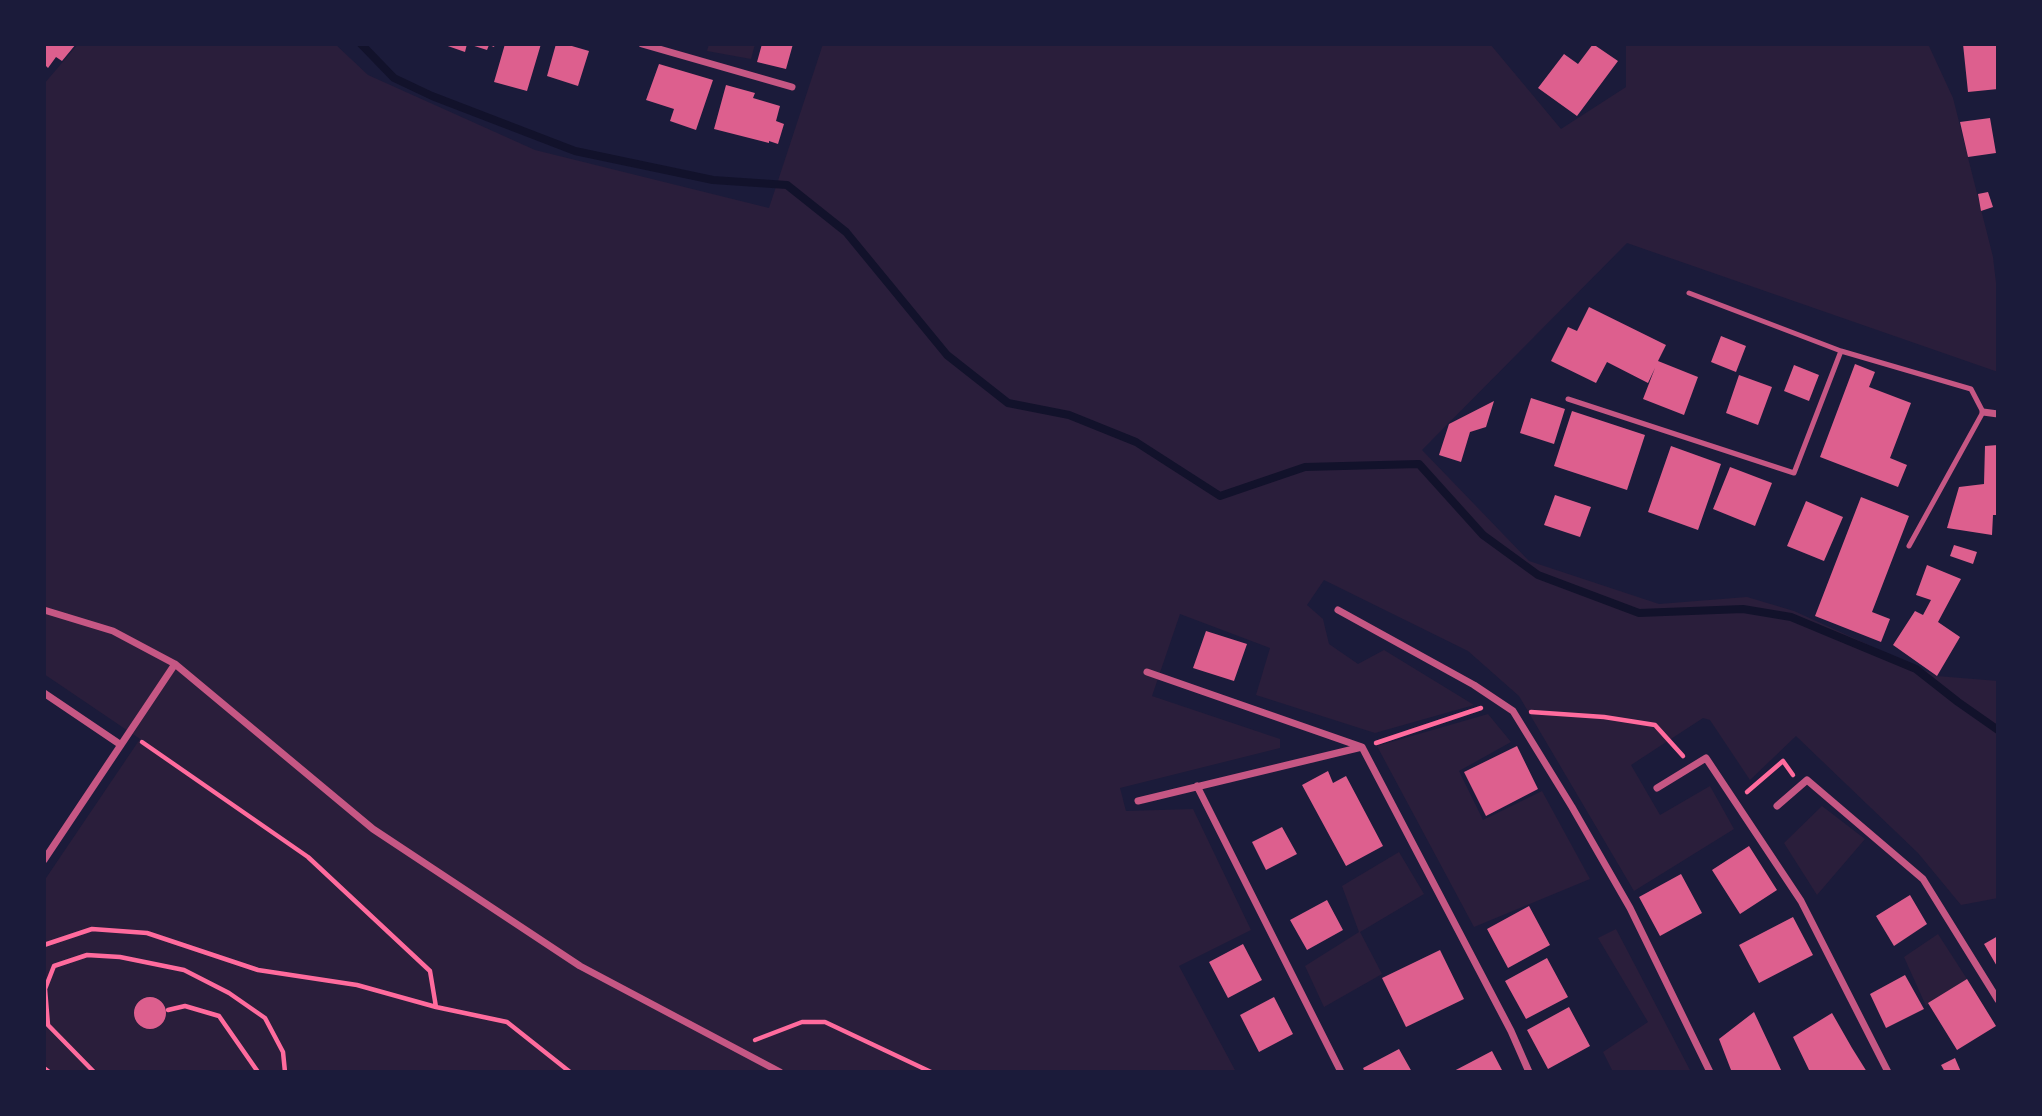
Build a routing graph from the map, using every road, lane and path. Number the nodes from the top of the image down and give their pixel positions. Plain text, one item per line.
1 (642, 44) edge
2 (792, 87) dead end
3 (1689, 293) dead end
4 (1841, 351) junction
5 (1568, 399) dead end
6 (1983, 412) junction
7 (1998, 414) edge
8 (1909, 546) dead end
9 (44, 610) edge
10 (1338, 610) dead end
11 (175, 664) junction
12 (1147, 672) dead end
13 (44, 694) edge
14 (129, 733) junction
15 (121, 745) junction
16 (1362, 747) junction
17 (1197, 786) junction
18 (1801, 786) junction
19 (1657, 788) dead end
20 (1138, 801) dead end
21 (1735, 802) junction
22 (1777, 806) dead end
23 (44, 860) edge
24 (44, 946) edge
25 (1998, 1000) edge
26 (436, 1007) junction
27 (168, 1010) dead end
28 (735, 1048) junction
29 (44, 1068) edge
30 (49, 1072) edge
31 (94, 1072) edge
32 (258, 1072) edge
33 (285, 1072) edge
34 (570, 1072) edge
35 (780, 1072) edge
36 (931, 1072) edge
37 (1341, 1072) edge
38 (1529, 1072) edge
39 (1710, 1072) edge
40 (1888, 1072) edge

1 - 2 street
3 - 4 lane
4 - 5 lane
4 - 6 lane
6 - 7 street
6 - 8 lane
9 - 11 street
10 - 39 street
11 - 14 street
11 - 28 street
12 - 16 street
13 - 15 street
14 - 15 street
14 - 26 path
15 - 23 street
16 - 17 street
16 - 38 street
17 - 20 street
17 - 37 street
18 - 21 path
18 - 22 street
18 - 25 street
19 - 21 street
21 - 40 street
24 - 26 path
26 - 34 path
27 - 32 path
28 - 35 street
28 - 36 path
29 - 30 path
31 - 33 path

